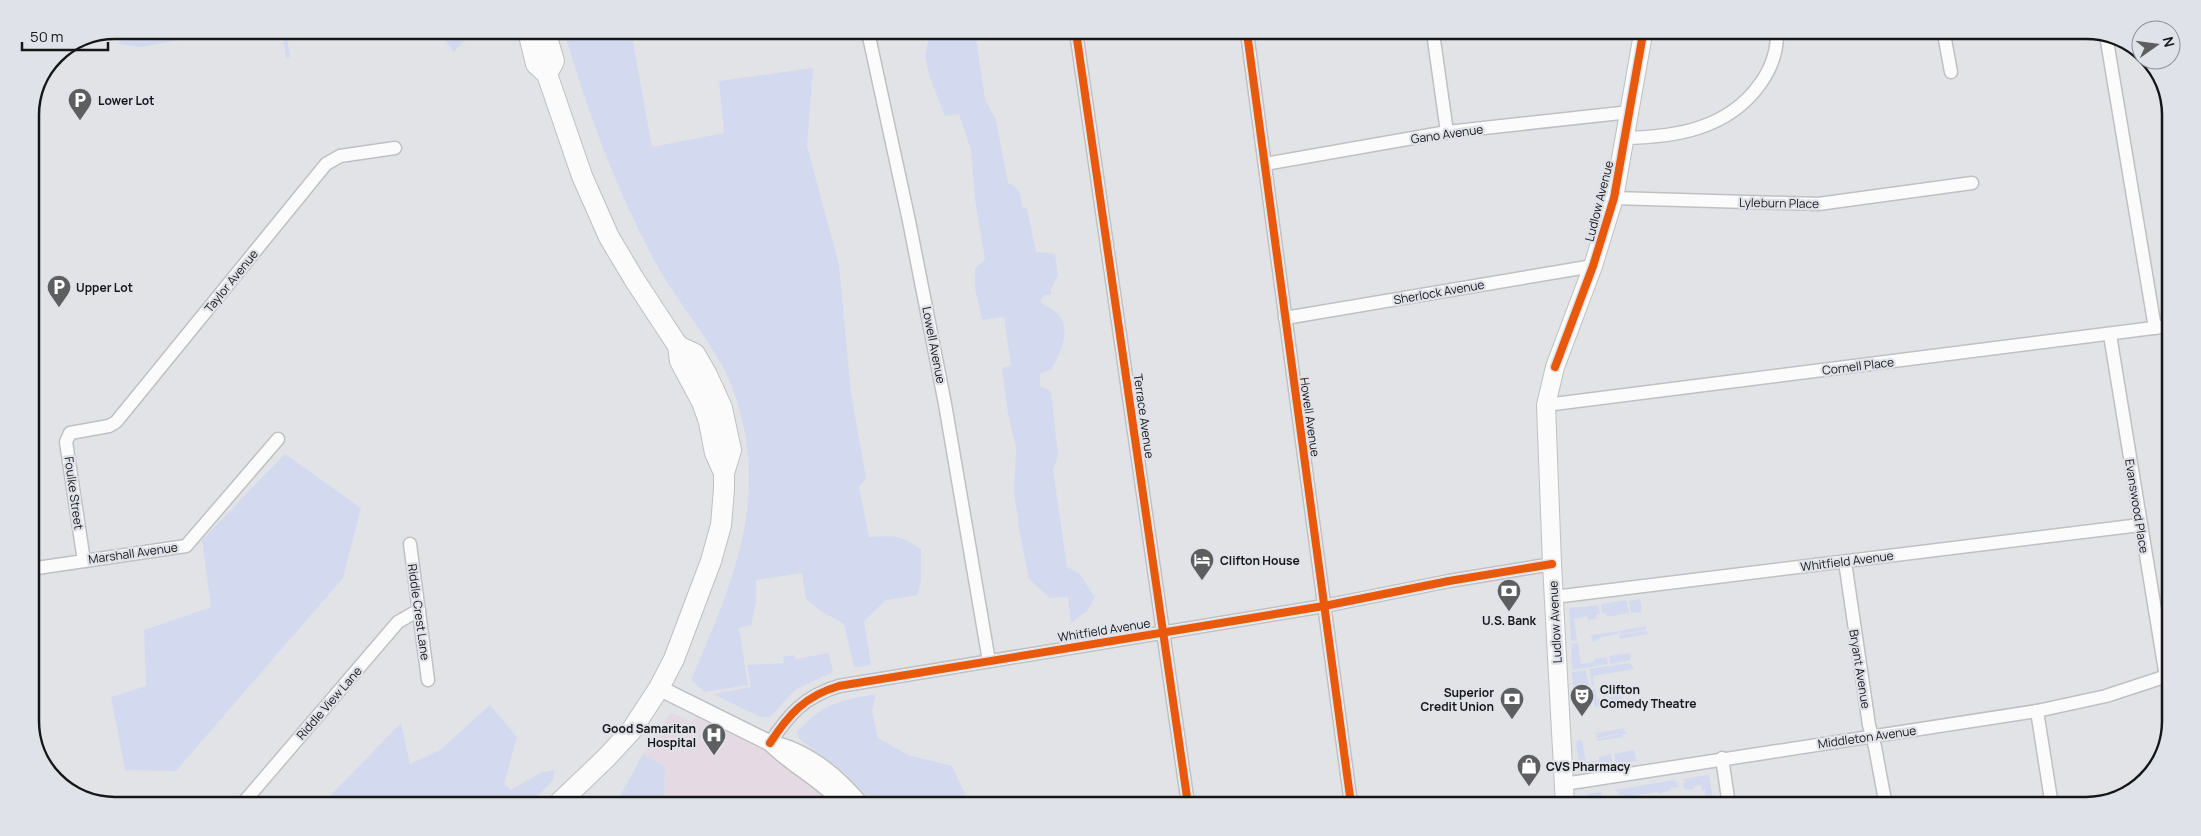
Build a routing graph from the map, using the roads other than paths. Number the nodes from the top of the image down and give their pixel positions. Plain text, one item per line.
1 (530, 39) edge
2 (547, 39) edge
3 (870, 39) edge
4 (1077, 39) edge
5 (1248, 39) edge
6 (1434, 39) edge
7 (1642, 39) edge
8 (1776, 39) edge
9 (1945, 39) edge
10 (2107, 42) edge
11 (1951, 72) dead end
12 (547, 74) junction
13 (1630, 112) junction
14 (1447, 132) junction
15 (1625, 138) junction
16 (395, 148) dead end
17 (1265, 164) junction
18 (1972, 183) dead end
19 (1614, 198) junction
20 (1593, 266) junction
21 (1285, 318) junction
22 (2162, 327) edge
23 (2155, 328) junction
24 (2110, 335) junction
25 (1546, 405) junction
26 (77, 431) joint
27 (278, 439) dead end
28 (2140, 525) junction
29 (410, 544) dead end
30 (84, 561) junction
31 (1844, 562) junction
32 (1552, 564) junction
33 (39, 568) edge
34 (1554, 597) junction
35 (1324, 606) junction
36 (419, 610) junction
37 (1164, 632) junction
38 (2162, 654) edge
39 (989, 661) junction
40 (2162, 678) edge
41 (428, 680) dead end
42 (659, 688) junction
43 (2037, 711) junction
44 (1871, 736) junction
45 (770, 744) junction
46 (1722, 758) junction
47 (1564, 784) junction
48 (248, 797) edge
49 (565, 797) edge
50 (836, 797) edge
51 (854, 797) edge
52 (1187, 797) edge
53 (1350, 797) edge
54 (1565, 797) edge
55 (1729, 797) edge
56 (1884, 797) edge
57 (2051, 797) edge

1 - 12 main road
2 - 12 main road
3 - 39 street, Lowell Avenue
4 - 37 street, Terrace Avenue
5 - 17 street, Howell Avenue
6 - 14 street
7 - 13 main road, Ludlow Avenue
8 - 15 street
9 - 11 street
10 - 23 street
12 - 42 main road
13 - 14 street, Gano Avenue
13 - 15 main road, Ludlow Avenue
14 - 17 street, Gano Avenue
15 - 19 main road, Ludlow Avenue
16 - 26 street, Taylor Avenue
17 - 21 street, Howell Avenue
18 - 19 street, Lyleburn Place
19 - 20 main road, Ludlow Avenue
20 - 21 street, Sherlock Avenue
20 - 25 main road, Ludlow Avenue
21 - 35 street, Howell Avenue
22 - 23 street, Cornell Place
23 - 24 street, Cornell Place
24 - 25 street, Cornell Place
24 - 28 street, Evanswood Place
25 - 32 main road, Ludlow Avenue
26 - 30 street, Foulke Street
27 - 30 street, Marshall Avenue
28 - 31 street, Whitfield Avenue
28 - 38 street, Evanswood Place
29 - 36 street, Riddle Crest Lane
30 - 33 street, Marshall Avenue
31 - 34 street, Whitfield Avenue
31 - 44 street, Bryant Avenue
32 - 34 main road, Ludlow Avenue
32 - 35 street, Whitfield Avenue
34 - 47 main road, Ludlow Avenue
35 - 37 street, Whitfield Avenue
35 - 53 street, Howell Avenue
36 - 41 street, Riddle Crest Lane
36 - 48 street, Riddle View Lane
37 - 39 street, Whitfield Avenue
37 - 52 street, Terrace Avenue
39 - 45 street, Whitfield Avenue
40 - 43 street, Middleton Avenue
42 - 45 street
42 - 49 main road
43 - 44 street, Middleton Avenue
43 - 57 street
44 - 46 street, Middleton Avenue
44 - 56 street, Bryant Avenue
45 - 50 street
45 - 51 street
46 - 47 street, Middleton Avenue
46 - 55 street
47 - 54 main road, Ludlow Avenue

